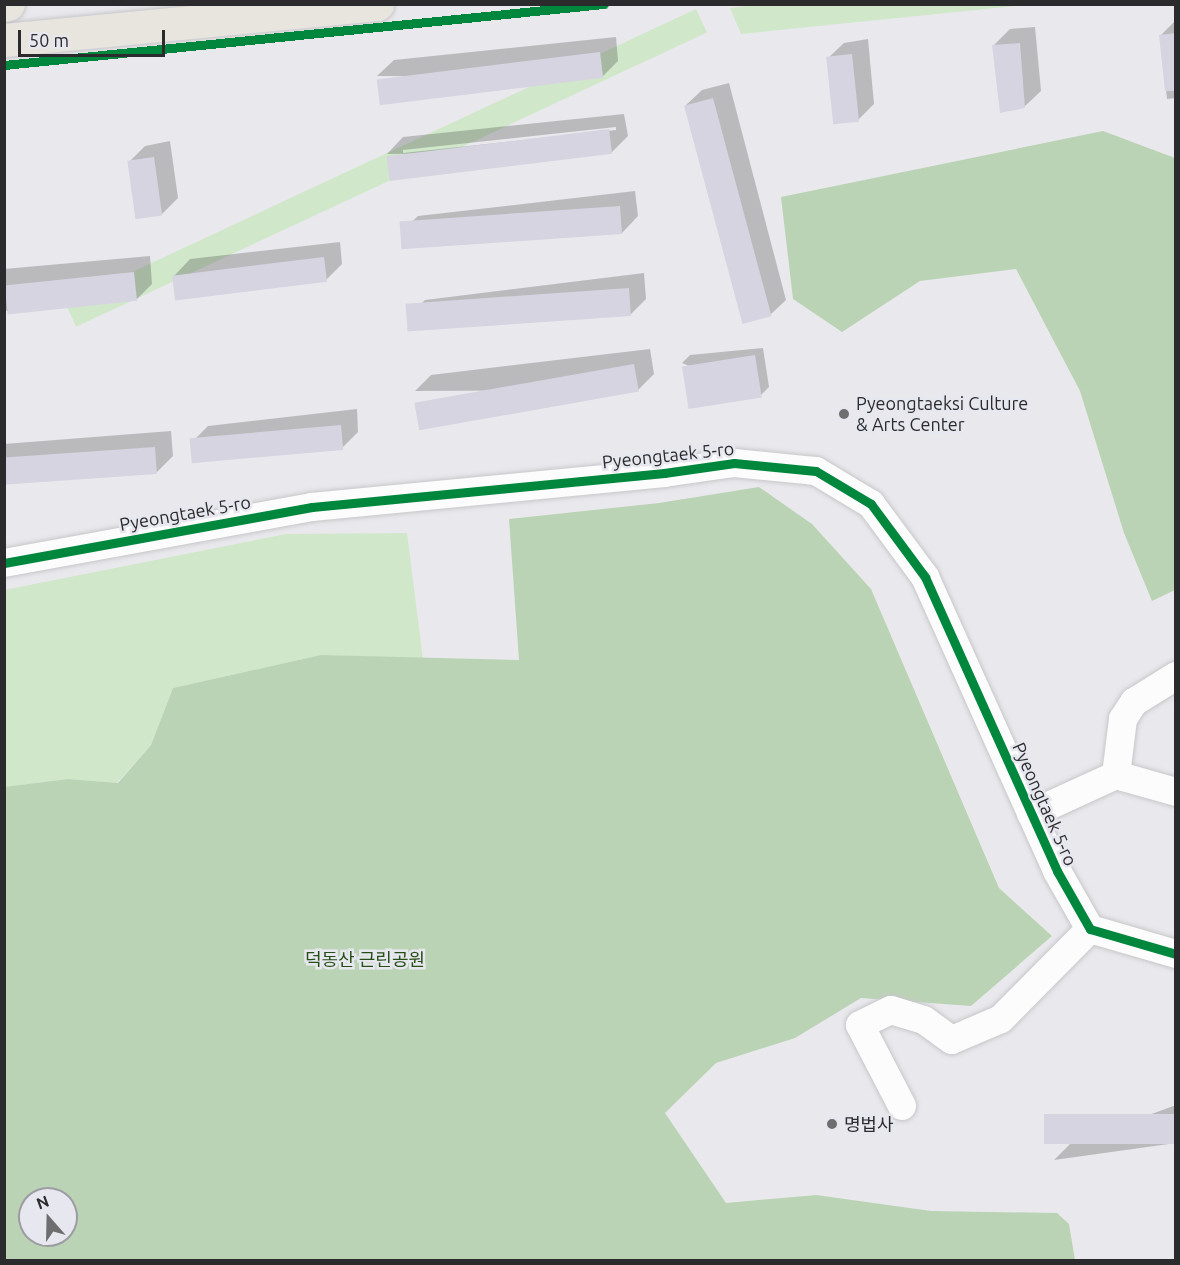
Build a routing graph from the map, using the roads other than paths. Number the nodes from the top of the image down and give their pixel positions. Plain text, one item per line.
1 (377, 4) edge
2 (4, 40) edge
3 (4, 563) edge
4 (1176, 676) edge
5 (1116, 776) junction
6 (1176, 792) edge
7 (1031, 814) junction
8 (1090, 929) junction
9 (1176, 954) edge
10 (902, 1106) dead end

1 - 2 main road
3 - 7 street, Pyeongtaek 5-ro
4 - 5 street
5 - 6 street
5 - 7 street
7 - 8 street, Pyeongtaek 5-ro
8 - 9 street
8 - 10 street

